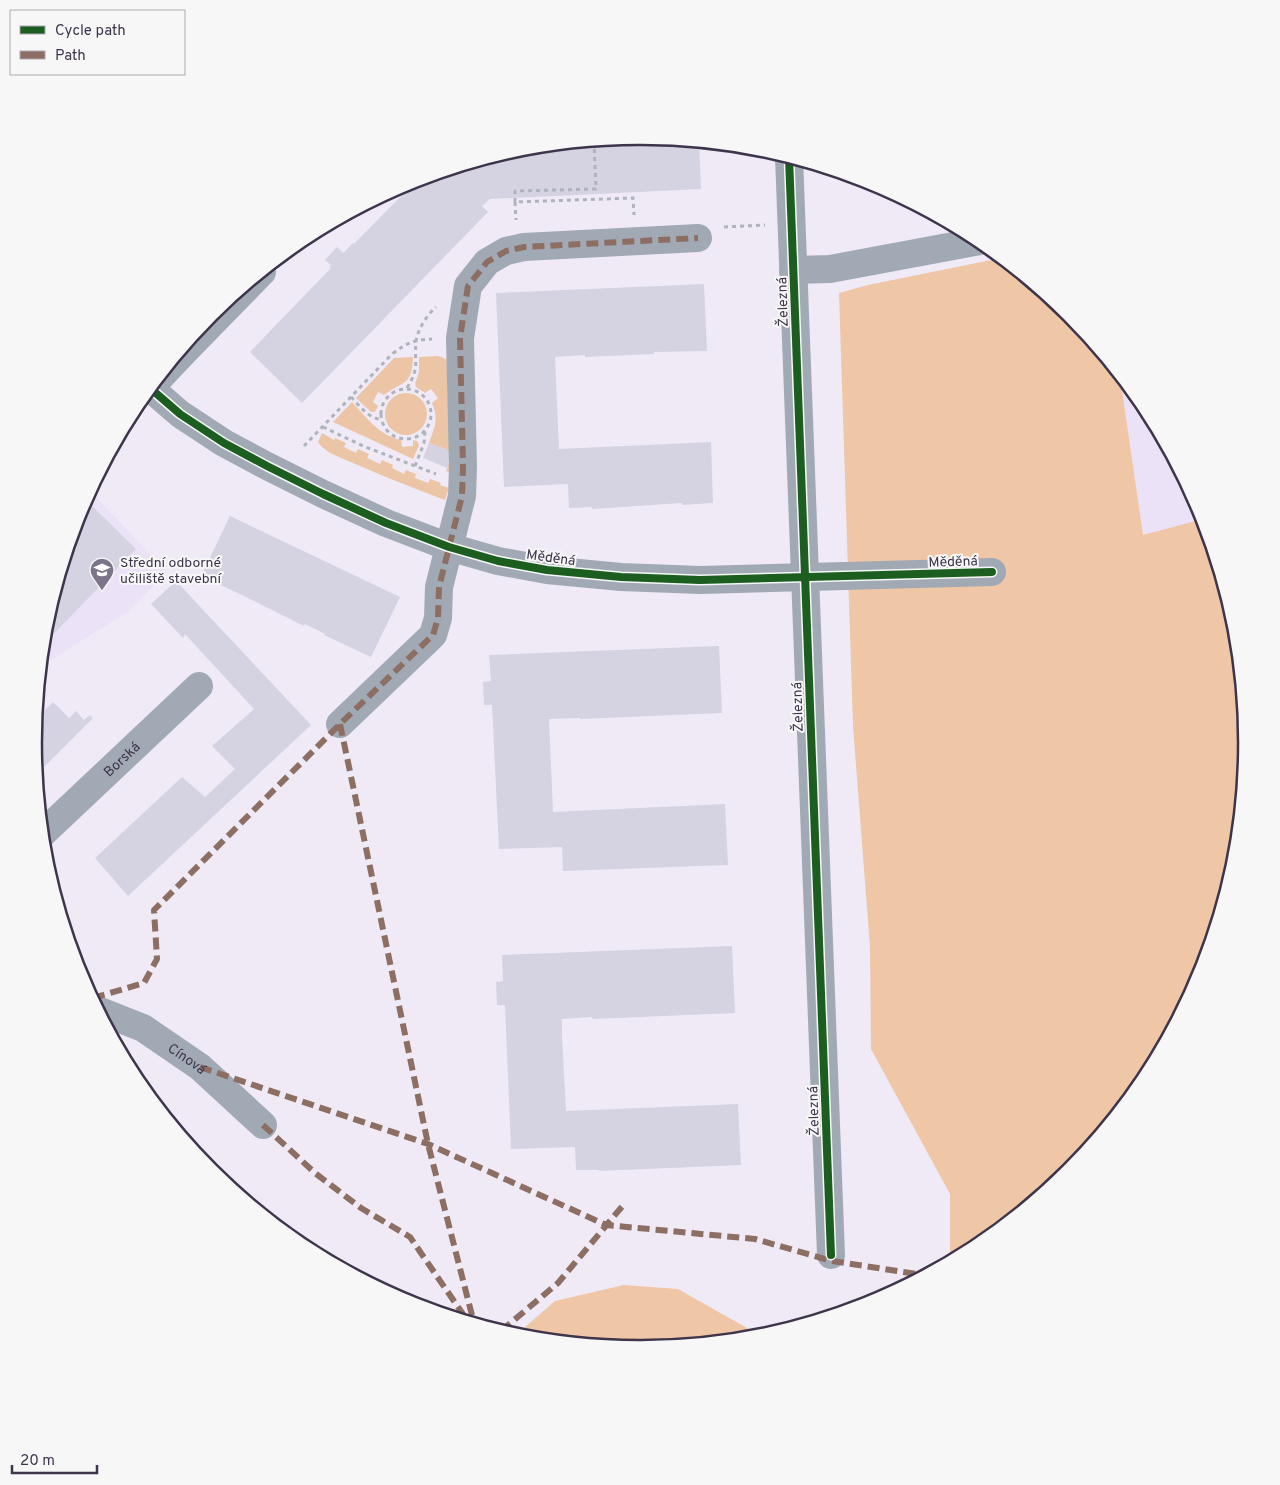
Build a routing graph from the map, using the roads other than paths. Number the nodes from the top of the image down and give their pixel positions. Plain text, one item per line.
1 (789, 164) edge
2 (698, 238) road end
3 (968, 243) edge
4 (793, 270) junction
5 (156, 393) edge
6 (449, 547) junction
7 (992, 572) dead end
8 (804, 578) junction
9 (199, 686) dead end
10 (340, 724) dead end
11 (49, 827) edge
12 (108, 1014) edge
13 (263, 1125) dead end
14 (831, 1255) dead end

1 - 4 street, Železná
2 - 6 street
3 - 4 street
4 - 8 street, Železná
5 - 6 street, Měděná
6 - 8 street, Měděná
6 - 10 street
7 - 8 street, Měděná
8 - 14 street, Železná
9 - 11 street, Borská
12 - 13 street, Cínová

